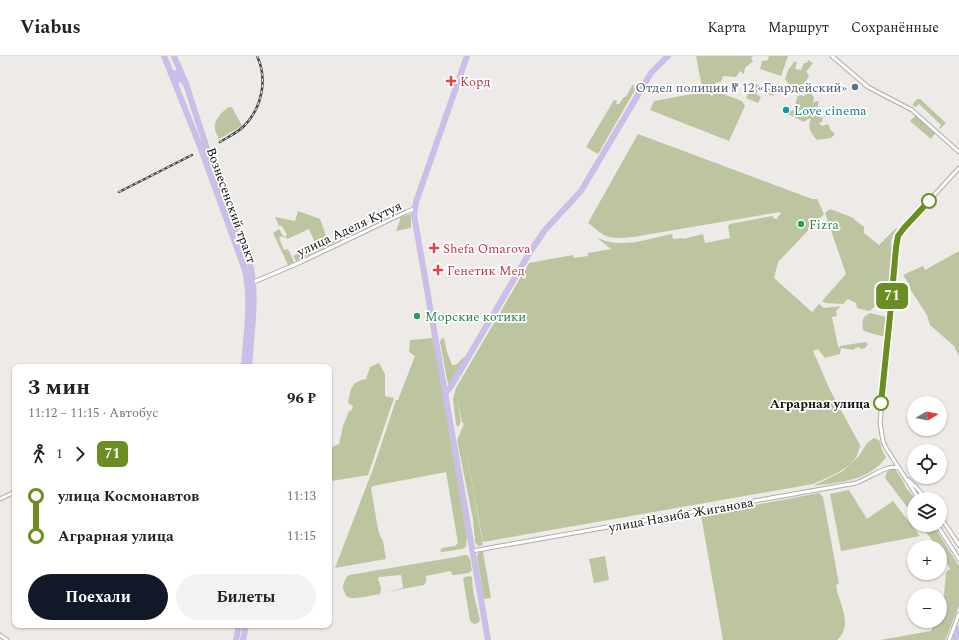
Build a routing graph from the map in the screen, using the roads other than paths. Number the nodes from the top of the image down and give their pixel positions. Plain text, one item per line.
1 (164, 56) edge
2 (174, 56) edge
3 (467, 56) edge
4 (668, 56) edge
5 (832, 56) edge
6 (179, 65) junction
7 (168, 69) junction
8 (186, 84) junction
9 (178, 92) junction
10 (959, 152) edge
11 (959, 168) edge
12 (414, 209) junction
13 (254, 282) junction
14 (244, 364) edge
15 (249, 364) edge
16 (445, 393) junction
17 (891, 458) junction
18 (887, 467) junction
19 (898, 468) junction
20 (906, 479) junction
21 (916, 487) junction
22 (913, 490) joint
23 (920, 492) edge
24 (12, 494) edge
25 (0, 500) edge
26 (947, 527) edge
27 (942, 532) edge
28 (959, 545) edge
29 (472, 551) junction
30 (959, 559) edge
31 (959, 614) edge
32 (238, 628) edge
33 (245, 628) edge
34 (959, 629) edge
35 (0, 635) edge
36 (7, 640) edge
37 (236, 640) edge
38 (243, 640) edge
39 (488, 640) edge
40 (949, 640) edge
41 (954, 640) edge

1 - 7 main road, Вознесенский тракт
2 - 6 main road, Вознесенский тракт
3 - 12 main road, улица Аделя Кутуя
4 - 16 main road
5 - 10 street
6 - 7 main road
6 - 8 main road, Вознесенский тракт
7 - 9 main road, Вознесенский тракт
8 - 9 main road
8 - 13 main road, Вознесенский тракт
9 - 14 main road, Вознесенский тракт
11 - 17 street
12 - 13 street, улица Аделя Кутуя
12 - 16 main road
13 - 15 main road, Вознесенский тракт
16 - 29 main road
17 - 18 street
17 - 19 street
18 - 19 street
18 - 29 street, улица Назиба Жиганова
19 - 20 street
20 - 21 street
20 - 22 street
21 - 22 street
21 - 23 street
24 - 25 street
26 - 28 street
27 - 30 street
29 - 39 main road
31 - 40 street
32 - 37 main road
33 - 38 main road
34 - 41 main road
35 - 36 street

